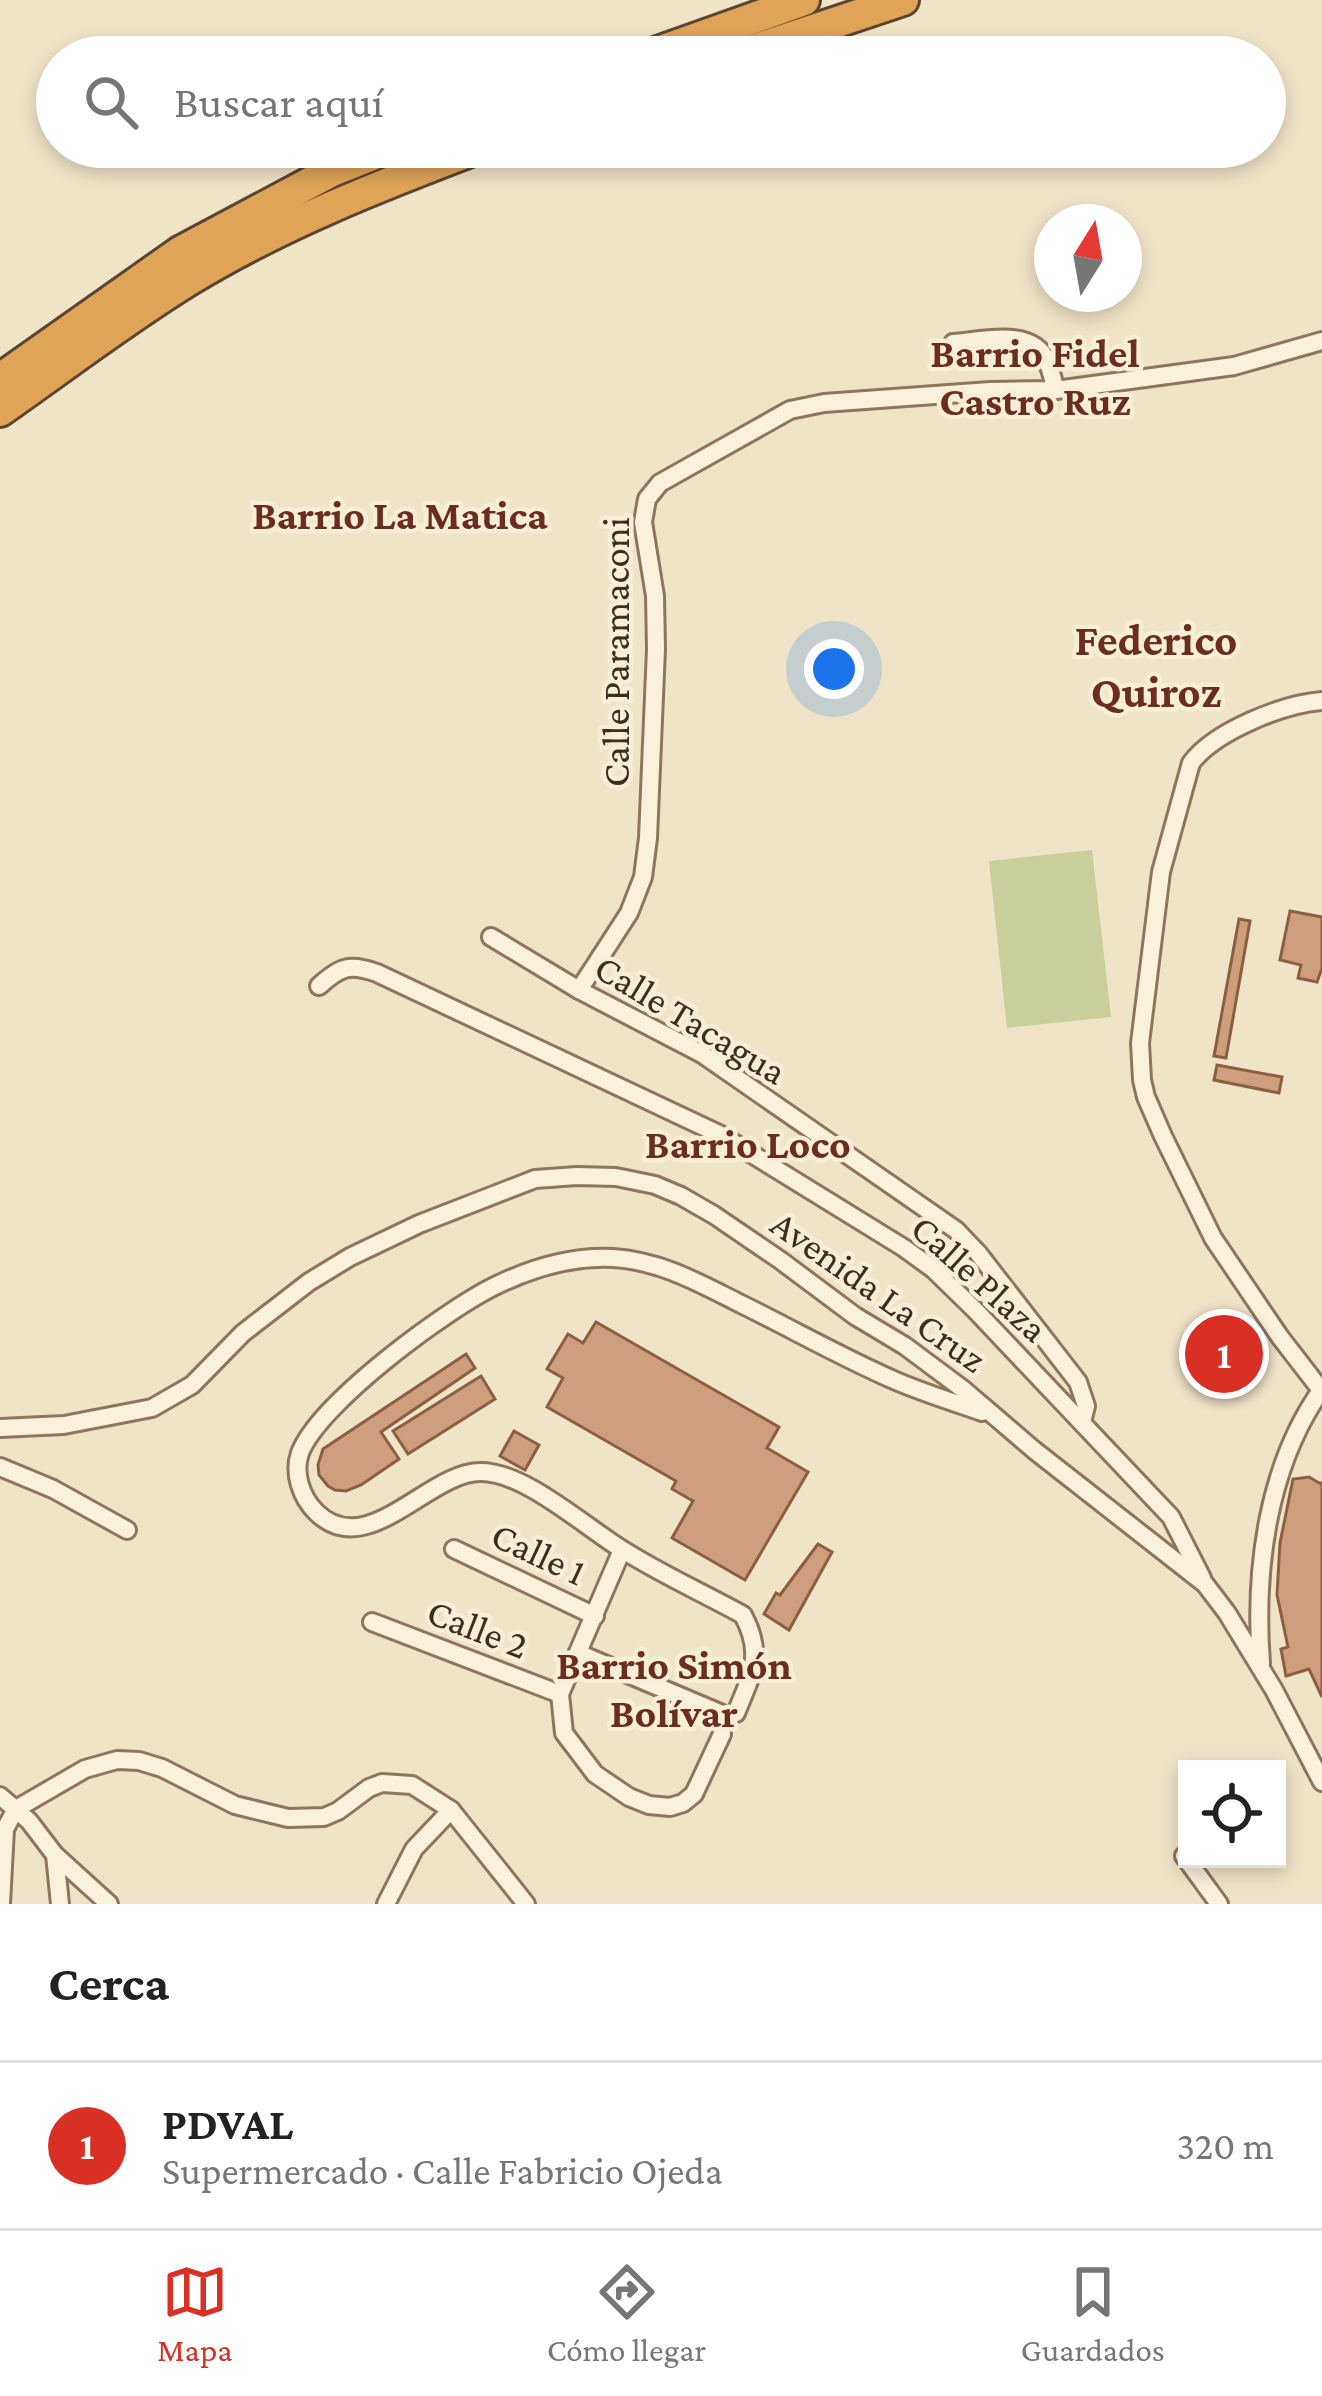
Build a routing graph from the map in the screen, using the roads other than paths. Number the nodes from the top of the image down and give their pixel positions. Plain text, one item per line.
1 (804, 0) edge
2 (903, 0) edge
3 (703, 36) edge
4 (795, 36) edge
5 (340, 168) edge
6 (428, 168) edge
7 (1322, 341) edge
8 (953, 343) dead end
9 (0, 379) edge
10 (1056, 391) junction
11 (0, 411) edge
12 (1322, 701) edge
13 (491, 937) dead end
14 (319, 986) dead end
15 (579, 991) junction
16 (1322, 1389) edge
17 (995, 1417) junction
18 (1082, 1422) junction
19 (0, 1428) edge
20 (0, 1467) edge
21 (127, 1530) dead end
22 (454, 1550) dead end
23 (622, 1550) junction
24 (1204, 1584) junction
25 (595, 1616) junction
26 (372, 1622) dead end
27 (578, 1653) junction
28 (1261, 1670) junction
29 (560, 1694) junction
30 (724, 1725) junction
31 (1322, 1781) edge
32 (0, 1796) edge
33 (451, 1810) junction
34 (12, 1816) junction
35 (55, 1855) junction
36 (1193, 1868) edge
37 (520, 1902) edge
38 (1, 1904) edge
39 (60, 1904) edge
40 (109, 1904) edge
41 (386, 1904) edge
42 (1219, 1904) edge

1 - 3 highway
2 - 4 highway
5 - 9 highway
6 - 11 highway
7 - 10 street, Calle Paramaconi
8 - 10 street
10 - 15 street, Calle Paramaconi
12 - 16 street
13 - 15 street, Calle Tacagua
14 - 18 street, Calle Plaza
15 - 18 street, Calle Tacagua
16 - 28 street
17 - 19 street, Avenida La Cruz
17 - 23 street
17 - 24 street, Avenida La Cruz
18 - 24 street, Calle Plaza
20 - 21 street
22 - 25 street, Calle 1
23 - 25 street
23 - 30 street
24 - 28 street, Avenida La Cruz
25 - 27 street
26 - 29 street, Calle 2
27 - 29 street
27 - 30 street
28 - 31 street, Avenida La Cruz
29 - 30 street
32 - 34 street
33 - 34 street
33 - 37 street
33 - 41 street
34 - 35 street
34 - 38 street
35 - 39 street
35 - 40 street
36 - 42 street

